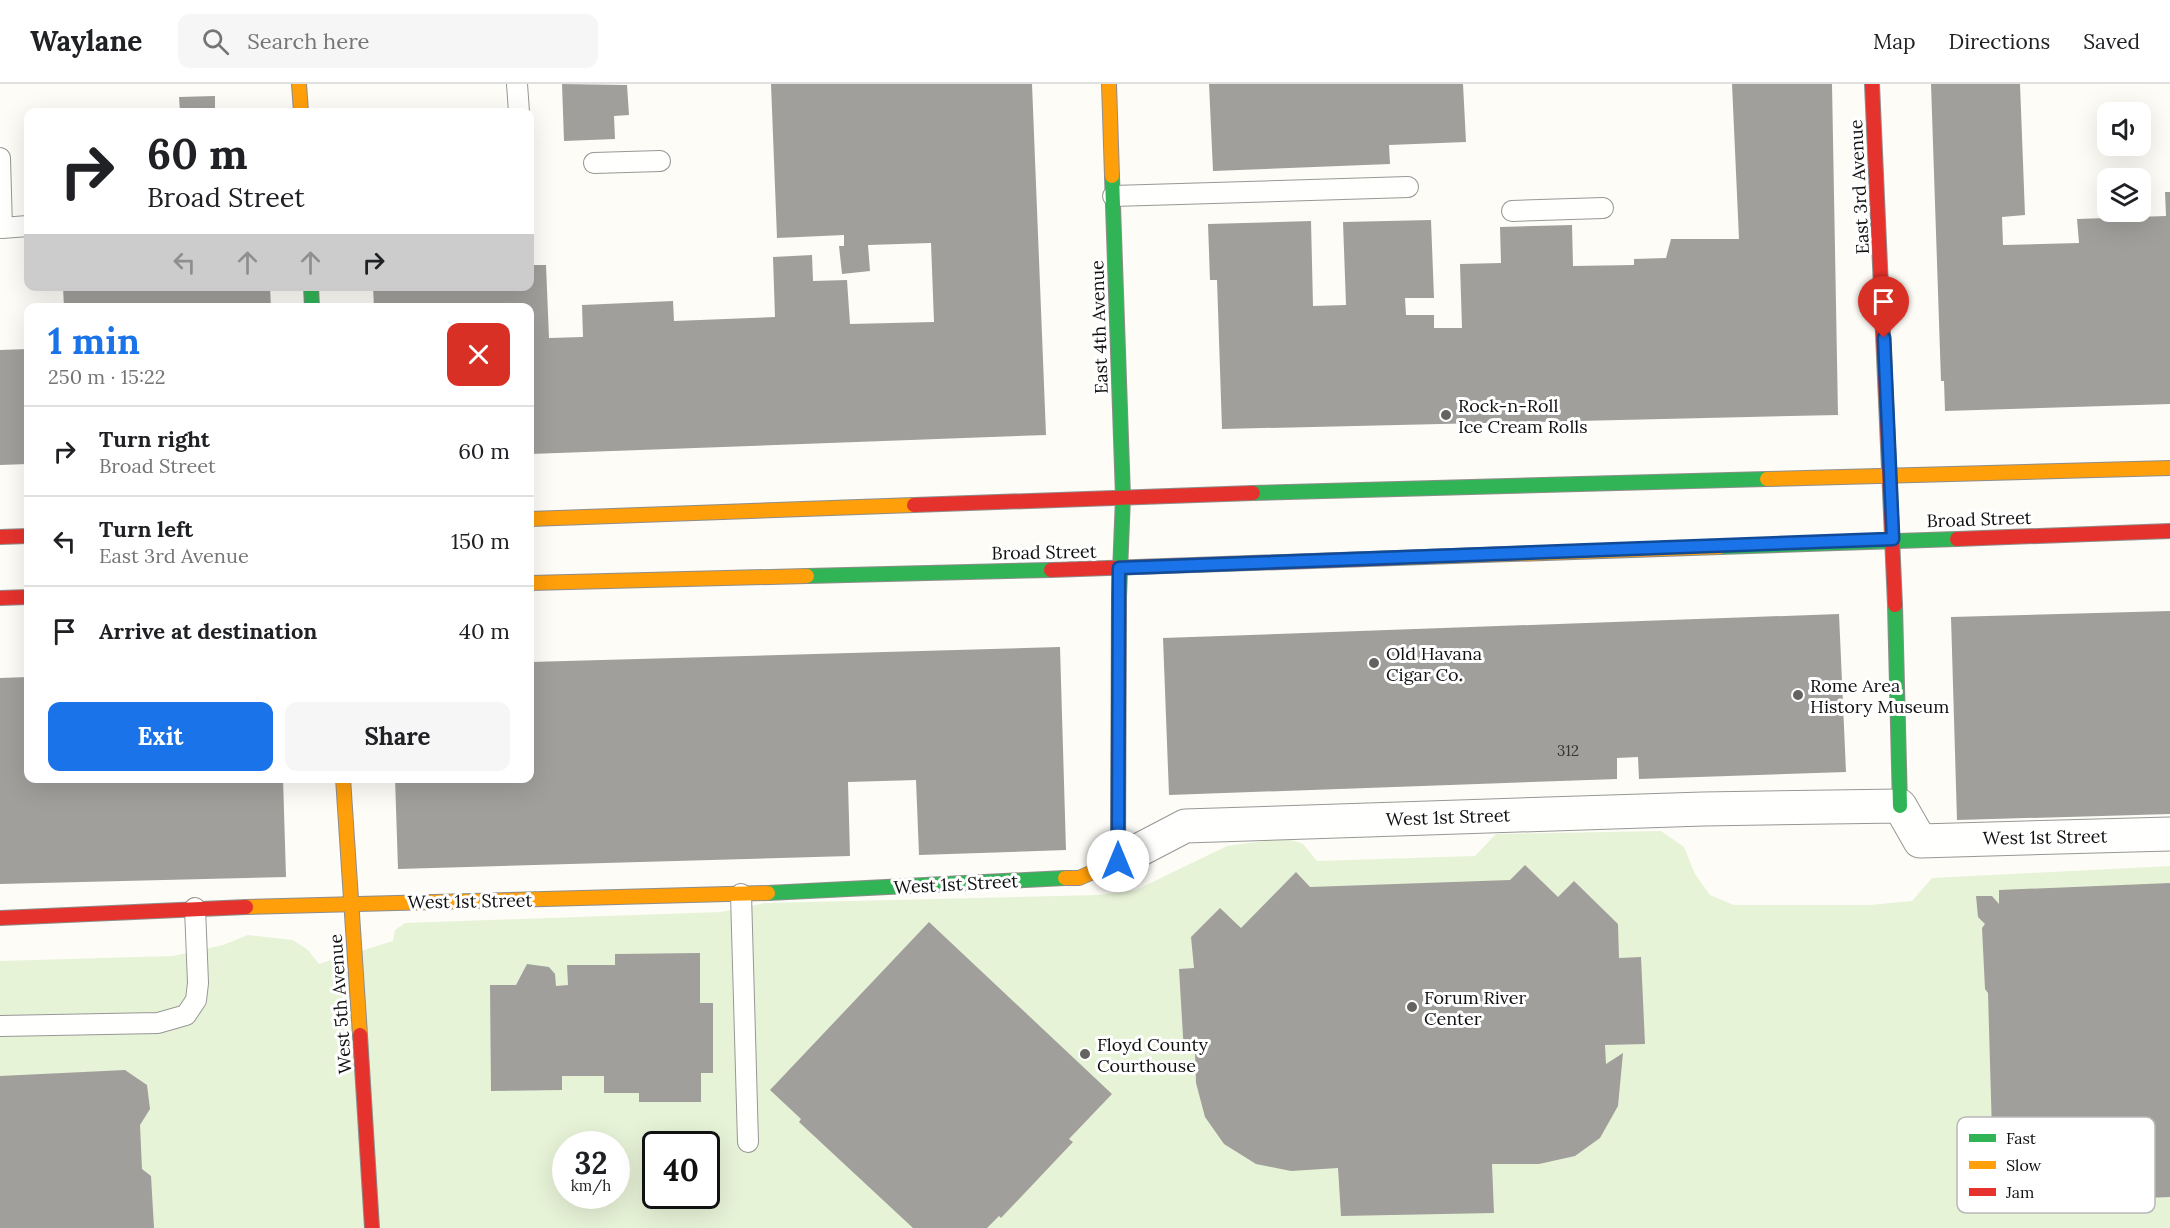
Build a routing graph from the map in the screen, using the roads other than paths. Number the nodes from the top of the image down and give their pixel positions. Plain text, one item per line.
1 (299, 84) edge
2 (517, 84) edge
3 (1109, 84) edge
4 (1872, 84) edge
5 (301, 108) edge
6 (519, 108) edge
7 (0, 158) edge
8 (660, 161) dead end
9 (594, 163) dead end
10 (1408, 187) dead end
11 (1113, 196) junction
12 (1603, 208) dead end
13 (1512, 212) dead end
14 (24, 226) edge
15 (2170, 468) edge
16 (1891, 477) junction
17 (1123, 497) junction
18 (534, 519) edge
19 (2170, 531) edge
20 (24, 536) edge
21 (0, 537) edge
22 (1893, 539) junction
23 (1119, 568) junction
24 (534, 582) edge
25 (24, 597) edge
26 (0, 598) edge
27 (343, 783) edge
28 (1900, 806) junction
29 (2170, 834) edge
30 (1118, 861) junction
31 (741, 894) junction
32 (351, 904) junction
33 (195, 908) junction
34 (0, 918) edge
35 (0, 1026) edge
36 (748, 1142) dead end
37 (372, 1228) edge

1 - 5 main road
2 - 6 lane
3 - 11 main road, East 4th Avenue
4 - 16 main road, East 3rd Avenue
7 - 14 lane
8 - 9 lane
10 - 11 lane
11 - 17 main road, East 4th Avenue
12 - 13 lane
15 - 16 main road
16 - 17 main road
16 - 22 main road, East 3rd Avenue
17 - 18 main road
17 - 23 main road, East 4th Avenue
19 - 22 main road, Broad Street
20 - 21 main road
22 - 23 main road, Broad Street
22 - 28 main road, East 3rd Avenue
23 - 24 main road, Broad Street
23 - 30 main road, East 4th Avenue
25 - 26 main road
27 - 32 main road, West 5th Avenue
28 - 29 street, West 1st Street
28 - 30 street, West 1st Street
30 - 31 main road, West 1st Street
31 - 32 main road, West 1st Street
31 - 36 lane
32 - 33 main road, West 1st Street
32 - 37 main road, West 5th Avenue
33 - 34 main road, West 1st Street
33 - 35 lane

